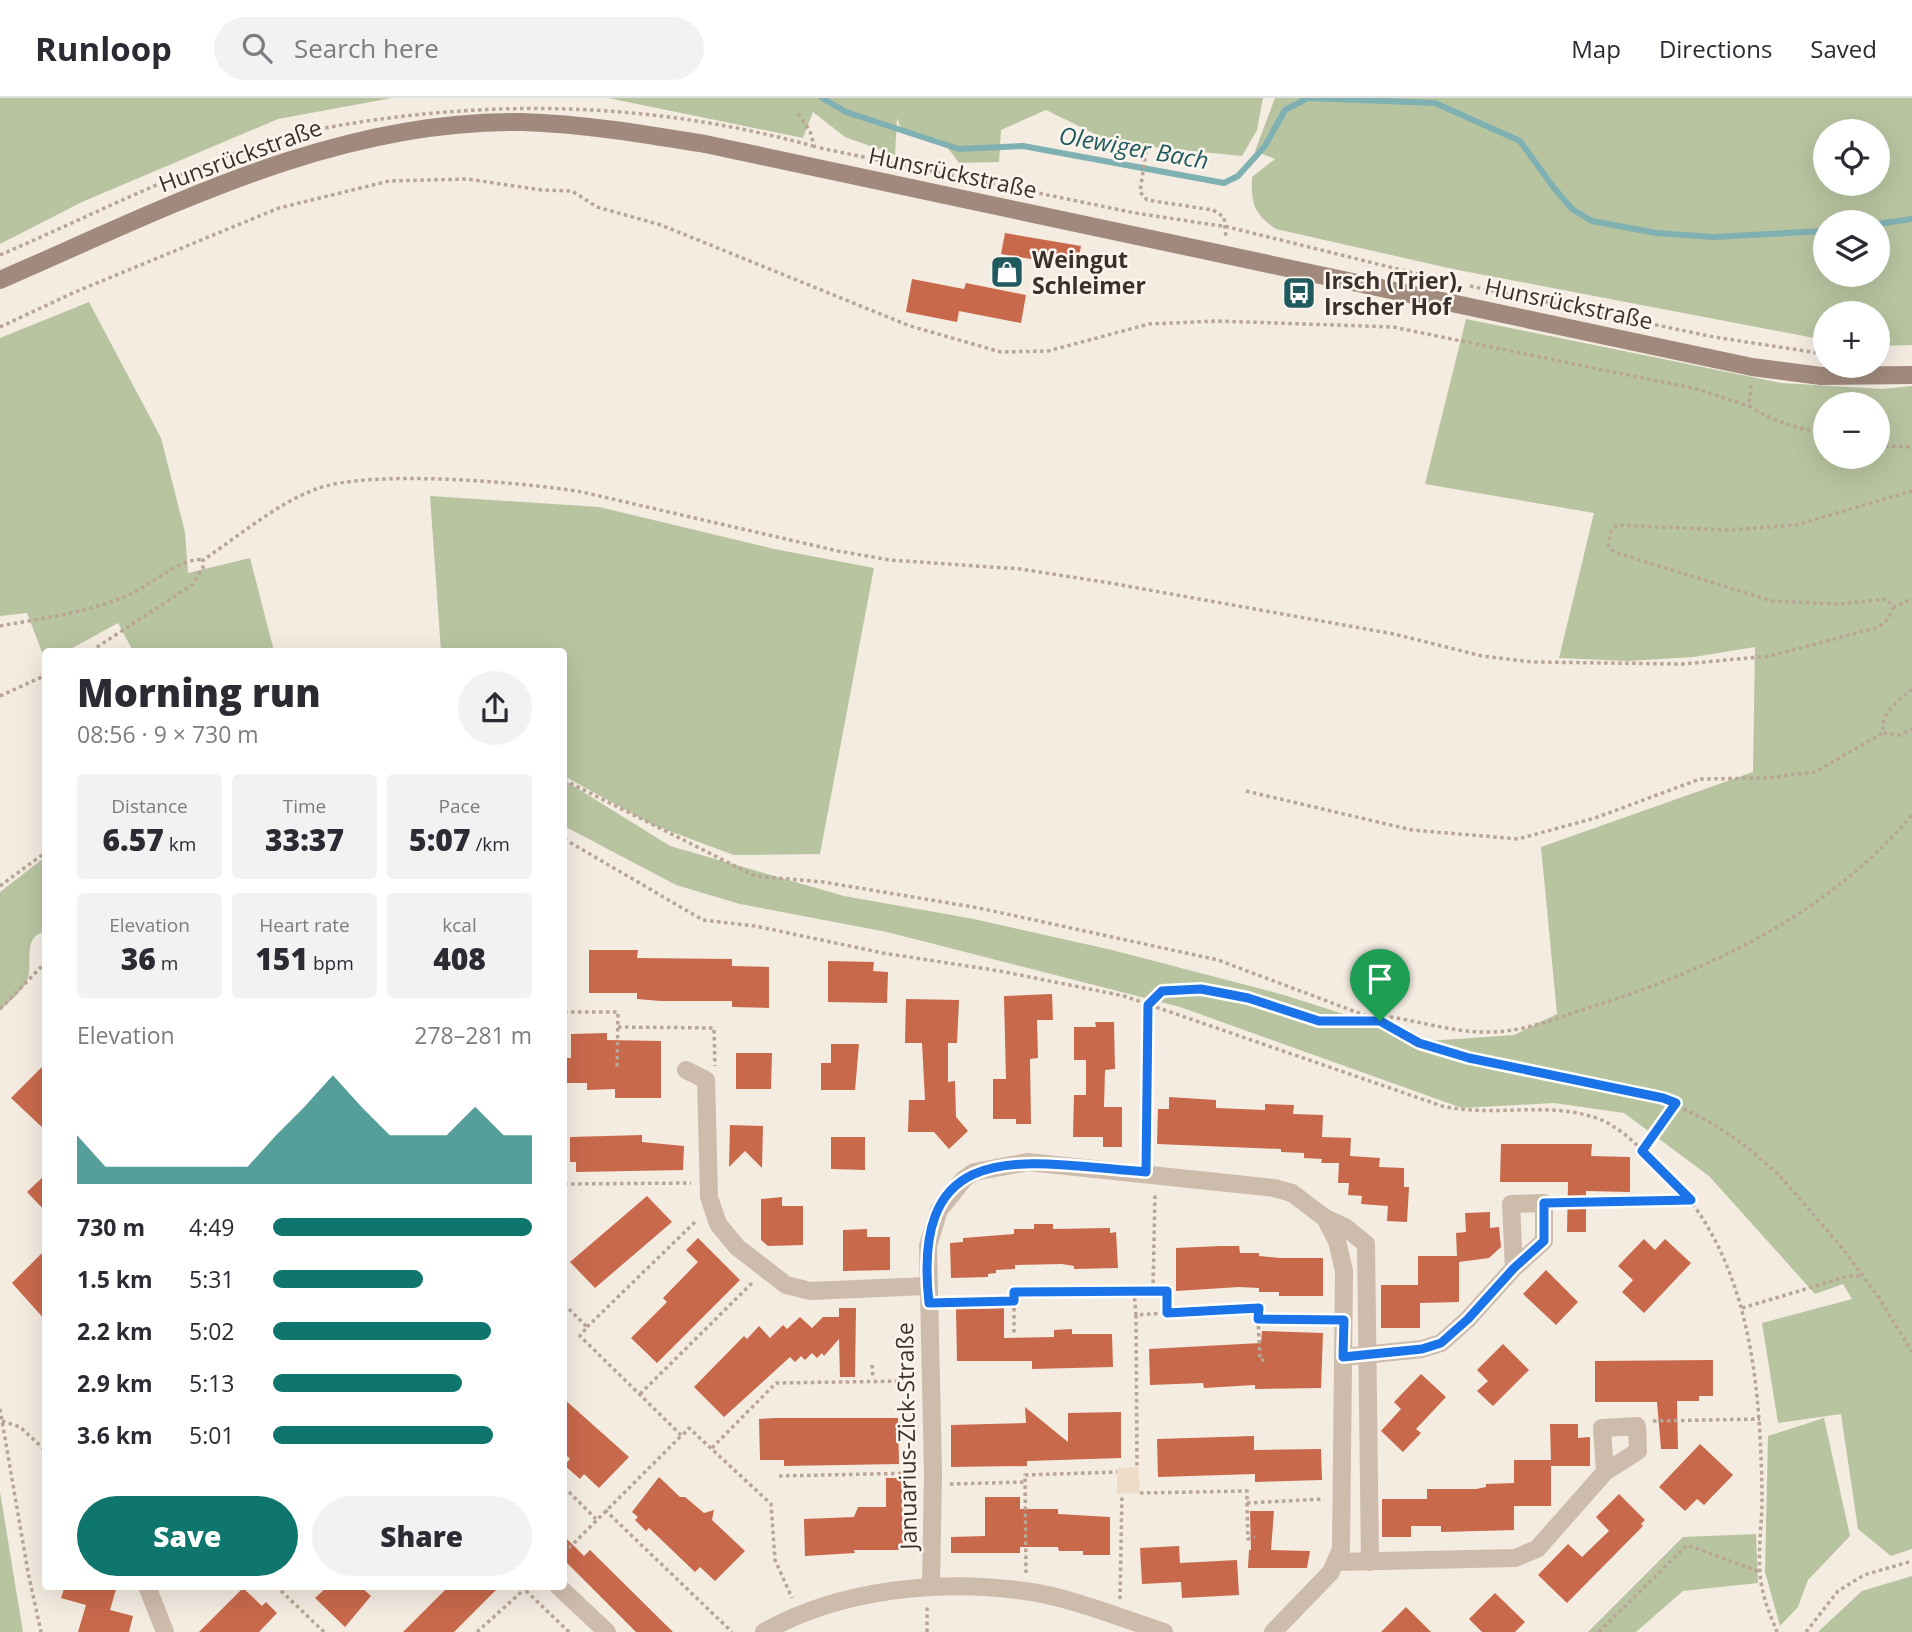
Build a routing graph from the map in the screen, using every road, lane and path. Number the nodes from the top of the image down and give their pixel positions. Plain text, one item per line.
1 (798, 114) dead end
2 (1146, 151) dead end
3 (813, 167) junction
4 (1224, 254) junction
5 (0, 280) edge
6 (0, 327) edge
7 (1752, 367) junction
8 (1912, 375) edge
9 (1749, 406) junction
10 (1813, 431) edge
11 (1890, 446) edge
12 (1912, 447) edge
13 (1912, 491) edge
14 (203, 560) junction
15 (1912, 598) edge
16 (1893, 608) junction
17 (0, 626) edge
18 (96, 648) edge
19 (42, 677) edge
20 (1912, 689) edge
21 (0, 696) edge
22 (1912, 729) edge
23 (1883, 733) junction
24 (567, 781) edge
25 (1246, 791) dead end
26 (1912, 815) edge
27 (567, 841) edge
28 (42, 855) edge
29 (0, 886) edge
30 (42, 966) edge
31 (1148, 1005) junction
32 (0, 1009) edge
33 (567, 1012) edge
34 (1380, 1021) junction
35 (618, 1027) junction
36 (617, 1069) dead end
37 (686, 1070) dead end
38 (715, 1077) dead end
39 (1676, 1103) junction
40 (1642, 1151) junction
41 (1151, 1173) junction
42 (707, 1183) junction
43 (567, 1184) edge
44 (1691, 1200) junction
45 (1544, 1203) junction
46 (711, 1206) junction
47 (1325, 1218) junction
48 (1514, 1268) junction
49 (765, 1270) junction
50 (1863, 1276) junction
51 (1134, 1291) junction
52 (1153, 1291) junction
53 (928, 1294) junction
54 (1014, 1301) junction
55 (567, 1307) edge
56 (1742, 1308) junction
57 (1167, 1313) junction
58 (1136, 1315) junction
59 (1258, 1319) junction
60 (1344, 1320) junction
61 (587, 1327) junction
62 (1014, 1335) dead end
63 (1912, 1352) edge
64 (1367, 1354) junction
65 (1343, 1357) junction
66 (1265, 1360) dead end
67 (872, 1365) dead end
68 (873, 1379) junction
69 (920, 1393) dead end
70 (640, 1394) junction
71 (0, 1409) edge
72 (1760, 1419) junction
73 (2, 1421) junction
74 (1637, 1426) junction
75 (682, 1436) junction
76 (42, 1447) edge
77 (711, 1448) junction
78 (1137, 1467) dead end
79 (1116, 1472) dead end
80 (1605, 1472) junction
81 (779, 1476) dead end
82 (928, 1478) junction
83 (1025, 1482) junction
84 (567, 1490) edge
85 (1140, 1493) dead end
86 (1122, 1494) dead end
87 (1344, 1500) junction
88 (1247, 1503) junction
89 (605, 1510) junction
90 (596, 1519) junction
91 (1255, 1537) dead end
92 (567, 1550) edge
93 (1336, 1562) junction
94 (1370, 1562) junction
95 (1912, 1562) edge
96 (1761, 1572) junction
97 (931, 1586) junction
98 (148, 1590) edge
99 (280, 1590) edge
100 (521, 1590) edge
101 (527, 1590) edge
102 (562, 1590) edge
103 (1026, 1591) junction
104 (802, 1615) junction
105 (1120, 1617) junction
106 (41, 1632) edge
107 (164, 1632) edge
108 (324, 1632) edge
109 (477, 1632) edge
110 (569, 1632) edge
111 (607, 1632) edge
112 (732, 1632) edge
113 (764, 1632) edge
114 (928, 1632) edge
115 (1164, 1632) edge
116 (1273, 1632) edge
117 (1600, 1632) edge
118 (1777, 1632) edge
119 (1806, 1632) edge

1 - 3 path
2 - 4 path
3 - 4 main road, Hunsrückstraße
3 - 5 main road, Hunsrückstraße
4 - 7 main road, Hunsrückstraße
6 - 9 path
7 - 8 main road, Hunsrückstraße
7 - 9 path
9 - 10 path
11 - 12 path
13 - 16 path
14 - 16 path
14 - 17 path
14 - 18 path
15 - 16 path
19 - 21 path
20 - 23 path
22 - 23 path
23 - 25 path
24 - 34 path
26 - 34 path
27 - 31 path
28 - 29 path
30 - 32 path
31 - 34 path
31 - 40 path
31 - 41 path
33 - 35 path
34 - 39 path
35 - 36 path
35 - 38 path
37 - 42 street
39 - 40 path
39 - 50 path
40 - 44 path
41 - 47 street, Januarius-Zick-Straße
41 - 52 path
41 - 53 street, Januarius-Zick-Straße
42 - 43 path
42 - 46 street
44 - 45 path
44 - 56 path
45 - 48 street
45 - 48 street
46 - 49 street
46 - 61 path
47 - 60 street, Januarius-Zick-Straße
47 - 64 street, Januarius-Zick-Straße
48 - 64 street
49 - 53 street
49 - 70 path
50 - 56 path
50 - 63 path
51 - 52 path
51 - 54 path
51 - 58 path
52 - 57 path
53 - 54 path
53 - 82 street, Januarius-Zick-Straße
54 - 62 path
55 - 61 path
56 - 72 path
57 - 58 path
57 - 59 path
58 - 78 path
59 - 60 path
59 - 66 path
60 - 65 street, Januarius-Zick-Straße
61 - 70 path
64 - 65 street
64 - 94 street, Januarius-Zick-Straße
65 - 87 street, Januarius-Zick-Straße
67 - 68 path
68 - 69 path
68 - 77 path
70 - 75 path
71 - 73 path
72 - 74 path
72 - 96 path
73 - 76 path
73 - 106 path
74 - 80 street
74 - 80 street
75 - 77 path
75 - 89 path
77 - 104 path
79 - 83 path
80 - 94 street
81 - 82 path
82 - 83 path
82 - 97 street, Januarius-Zick-Straße
83 - 103 path
84 - 90 path
85 - 88 path
86 - 105 path
87 - 88 path
87 - 93 street, Januarius-Zick-Straße
88 - 91 path
89 - 90 path
89 - 112 path
90 - 92 path
93 - 94 street
93 - 116 street, Januarius-Zick-Straße
95 - 119 path
96 - 117 path
96 - 118 path
97 - 103 street
97 - 104 street
97 - 114 path
98 - 107 street
99 - 108 path
100 - 109 path
101 - 110 path
102 - 111 street
103 - 105 street
104 - 113 street
105 - 115 street

